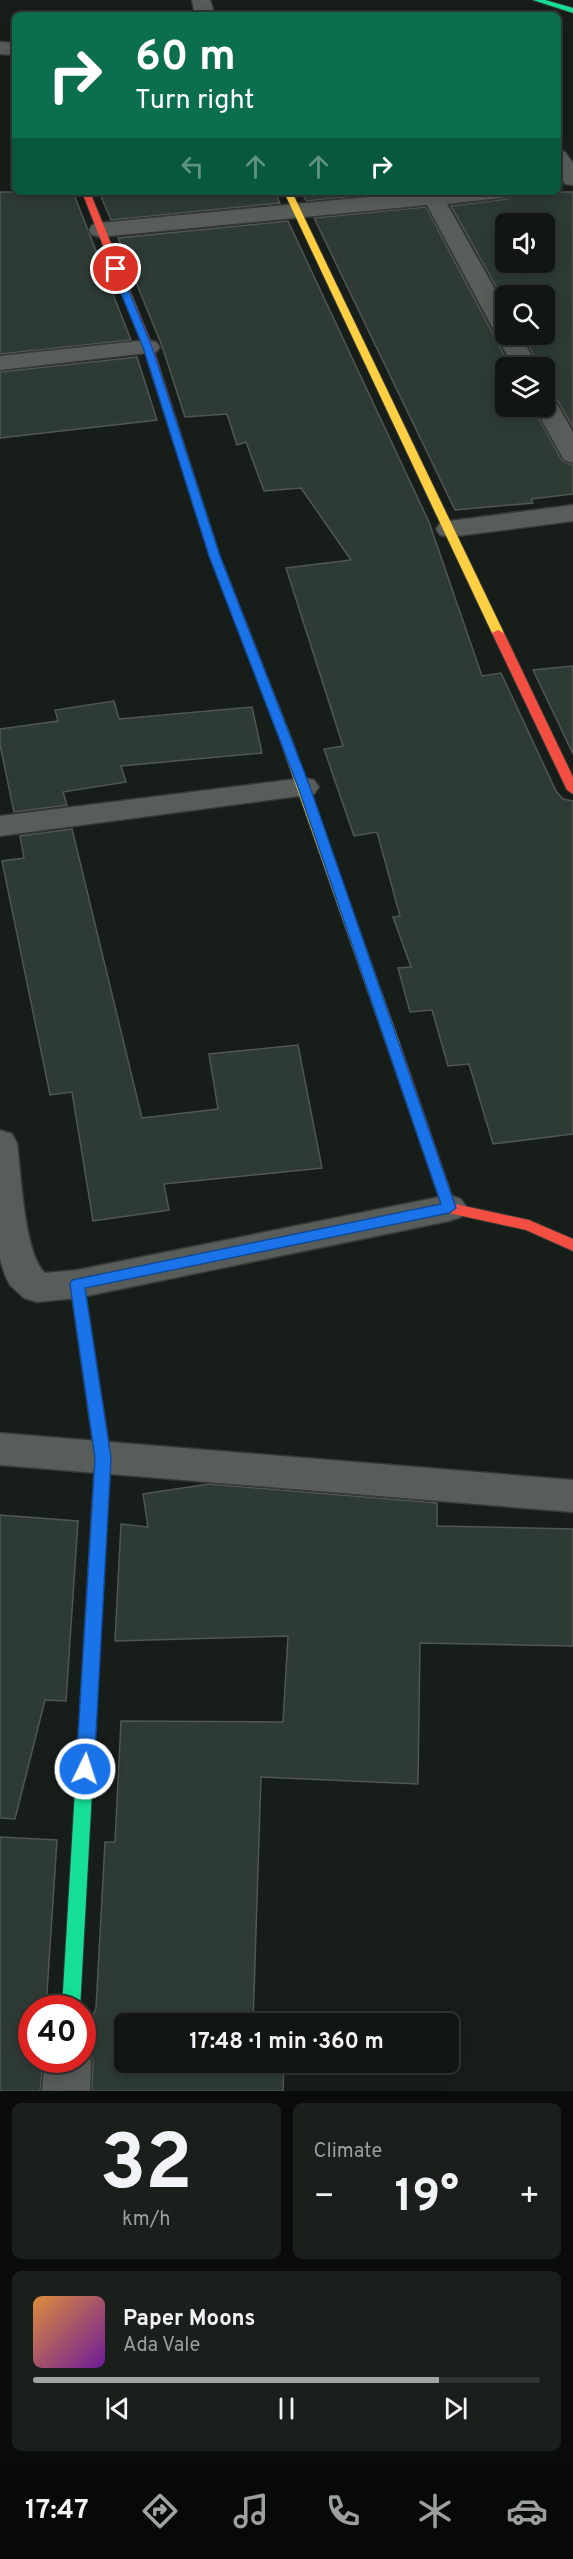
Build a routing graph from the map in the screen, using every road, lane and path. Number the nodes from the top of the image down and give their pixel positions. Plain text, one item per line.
1 (537, 0) edge
2 (573, 11) edge
3 (561, 161) edge
4 (573, 179) edge
5 (87, 195) edge
6 (449, 195) edge
7 (432, 196) edge
8 (292, 202) edge
9 (100, 230) junction
10 (495, 311) edge
11 (148, 347) junction
12 (0, 363) edge
13 (552, 417) edge
14 (573, 454) edge
15 (573, 513) edge
16 (449, 529) junction
17 (304, 787) junction
18 (573, 790) edge
19 (0, 826) edge
20 (0, 1143) edge
21 (449, 1208) junction
22 (573, 1245) edge
23 (77, 1284) junction
24 (0, 1449) edge
25 (103, 1458) junction
26 (573, 1496) edge
27 (72, 1995) edge
28 (67, 2073) edge
29 (66, 2091) edge

1 - 2 street
3 - 4 street
5 - 9 street
6 - 7 street
7 - 8 street
7 - 10 street
8 - 9 street
8 - 16 street
9 - 11 street
11 - 12 street
11 - 17 street
13 - 14 street
15 - 16 street
16 - 18 street
17 - 19 street
17 - 21 street
20 - 23 street
21 - 22 street
21 - 23 street
23 - 25 street
24 - 25 street
25 - 26 street
25 - 27 street
28 - 29 street

